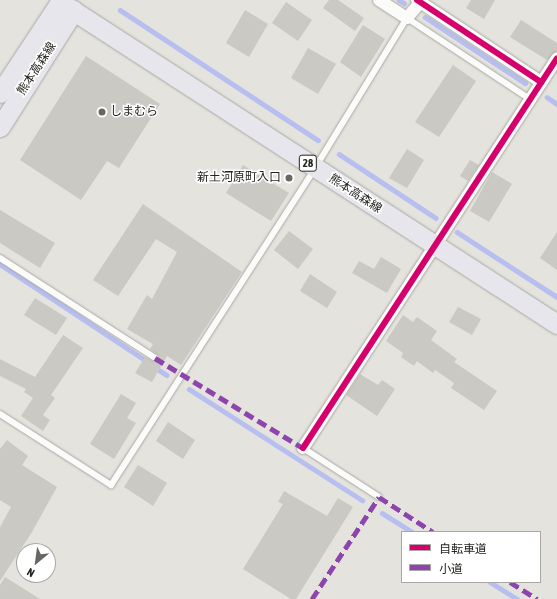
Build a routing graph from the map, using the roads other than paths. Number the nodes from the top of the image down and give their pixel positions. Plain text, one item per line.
1 (379, 0) edge
2 (420, 1) edge
3 (67, 6) junction
4 (408, 18) junction
5 (557, 58) edge
6 (541, 82) junction
7 (0, 93) edge
8 (530, 99) junction
9 (0, 127) edge
10 (315, 168) junction
11 (433, 246) junction
12 (0, 258) edge
13 (557, 324) edge
14 (155, 358) dead end
15 (0, 414) edge
16 (303, 448) joint
17 (379, 497) dead end

1 - 4 street
2 - 4 street
2 - 6 street
3 - 7 main road, 熊本高森線
3 - 9 main road, 熊本高森線
3 - 10 main road, 熊本高森線 / 28
4 - 8 lane
4 - 10 lane
5 - 6 street
6 - 8 street
8 - 11 street
10 - 11 main road, 熊本高森線 / 28
10 - 15 lane
11 - 13 main road, 熊本高森線 / 28
11 - 16 street
12 - 14 lane
16 - 17 lane

